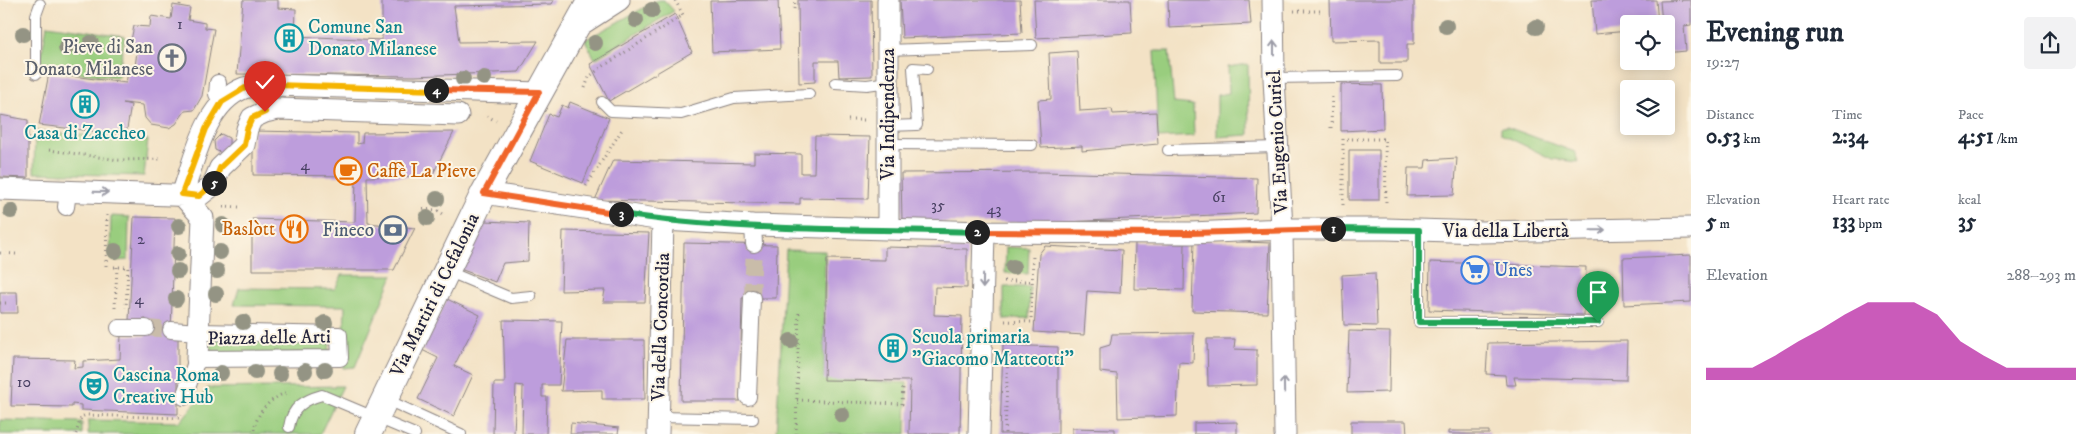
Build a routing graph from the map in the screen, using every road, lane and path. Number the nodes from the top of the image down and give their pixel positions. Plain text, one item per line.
1 (181, 0) edge
2 (591, 0) edge
3 (619, 0) edge
4 (675, 0) edge
5 (795, 0) edge
6 (888, 0) edge
7 (1273, 0) edge
8 (40, 4) dead end
9 (180, 5) dead end
10 (794, 9) dead end
11 (574, 30) junction
12 (1032, 45) dead end
13 (888, 50) junction
14 (927, 69) dead end
15 (36, 74) dead end
16 (1397, 76) dead end
17 (1332, 77) junction
18 (1274, 78) junction
19 (888, 82) junction
20 (835, 84) dead end
21 (585, 88) dead end
22 (539, 92) junction
23 (809, 94) dead end
24 (602, 102) dead end
25 (634, 110) junction
26 (458, 114) dead end
27 (1331, 128) dead end
28 (888, 135) junction
29 (1032, 145) dead end
30 (1278, 147) junction
31 (49, 150) dead end
32 (1168, 150) dead end
33 (161, 159) dead end
34 (0, 189) edge
35 (584, 189) dead end
36 (484, 193) junction
37 (182, 194) junction
38 (1351, 206) dead end
39 (1377, 207) dead end
40 (1386, 207) junction
41 (112, 213) dead end
42 (663, 220) junction
43 (1691, 228) edge
44 (888, 229) junction
45 (1282, 229) junction
46 (1386, 229) junction
47 (1419, 230) junction
48 (1034, 231) junction
49 (984, 232) junction
50 (0, 252) edge
51 (16, 254) dead end
52 (117, 267) junction
53 (446, 271) junction
54 (1001, 273) dead end
55 (1032, 281) junction
56 (530, 296) dead end
57 (752, 298) tunnel mouth
58 (0, 303) edge
59 (10, 303) dead end
60 (799, 309) dead end
61 (120, 320) junction
62 (999, 321) dead end
63 (1598, 322) dead end
64 (146, 328) tunnel mouth
65 (171, 330) tunnel mouth
66 (199, 332) junction
67 (1002, 352) dead end
68 (197, 359) junction
69 (903, 387) dead end
70 (184, 397) joint
71 (748, 397) dead end
72 (797, 400) junction
73 (376, 416) edge
74 (753, 419) dead end
75 (659, 425) edge
76 (289, 427) dead end
77 (76, 434) edge
78 (416, 434) edge
79 (461, 434) edge
80 (796, 434) edge
81 (979, 434) edge
82 (1005, 434) edge
83 (1285, 434) edge

1 - 9 path
2 - 11 street, Via Martiri di Cefalonia
3 - 11 street
4 - 21 path
5 - 10 path
6 - 13 street, Via Indipendenza
18 -> 7 street, Via Eugenio Curiel
8 - 15 lane
11 - 22 street, Via Martiri di Cefalonia
12 - 13 lane
13 - 19 street, Via Indipendenza
14 - 28 lane
16 - 17 lane
17 - 18 lane
17 - 27 path
18 - 30 street, Via Eugenio Curiel
19 - 20 lane
19 - 28 street, Via Indipendenza
22 - 36 street, Via Martiri di Cefalonia
22 - 37 street
23 - 25 lane
24 - 25 lane
25 - 35 path
26 - 37 street
28 - 29 lane
28 - 44 street, Via Indipendenza
30 - 32 lane
30 - 45 street, Via Eugenio Curiel
31 - 33 path
34 -> 37 street
36 - 42 street, Via della Libertà
36 - 53 street, Via Martiri di Cefalonia
37 - 66 street
38 - 40 path
39 - 40 path
40 - 46 path
41 - 52 path
42 - 44 street, Via della Libertà
42 - 75 street, Via della Concordia
47 -> 43 street, Via della Libertà
44 - 49 street, Via della Libertà
45 - 46 street, Via della Libertà
45 - 48 street, Via della Libertà
83 -> 45 street, Via Eugenio Curiel
46 - 47 street, Via della Libertà
47 - 63 lane
48 - 49 street, Via della Libertà
48 - 55 path
49 -> 81 street
50 - 51 path
52 - 61 path
52 - 61 path
53 - 56 lane
53 - 73 street, Via Martiri di Cefalonia
54 - 55 path
55 - 62 path
57 - 71 street
58 - 59 path
60 - 72 path
61 - 64 street
65 - 66 street
66 - 68 street
66 - 68 street, Piazza delle Arti
67 - 82 path
68 - 70 street, Piazza delle Arti
69 - 72 path
70 - 77 path
72 - 80 path
73 - 76 lane
73 - 78 lane
73 - 79 lane
74 - 75 lane

